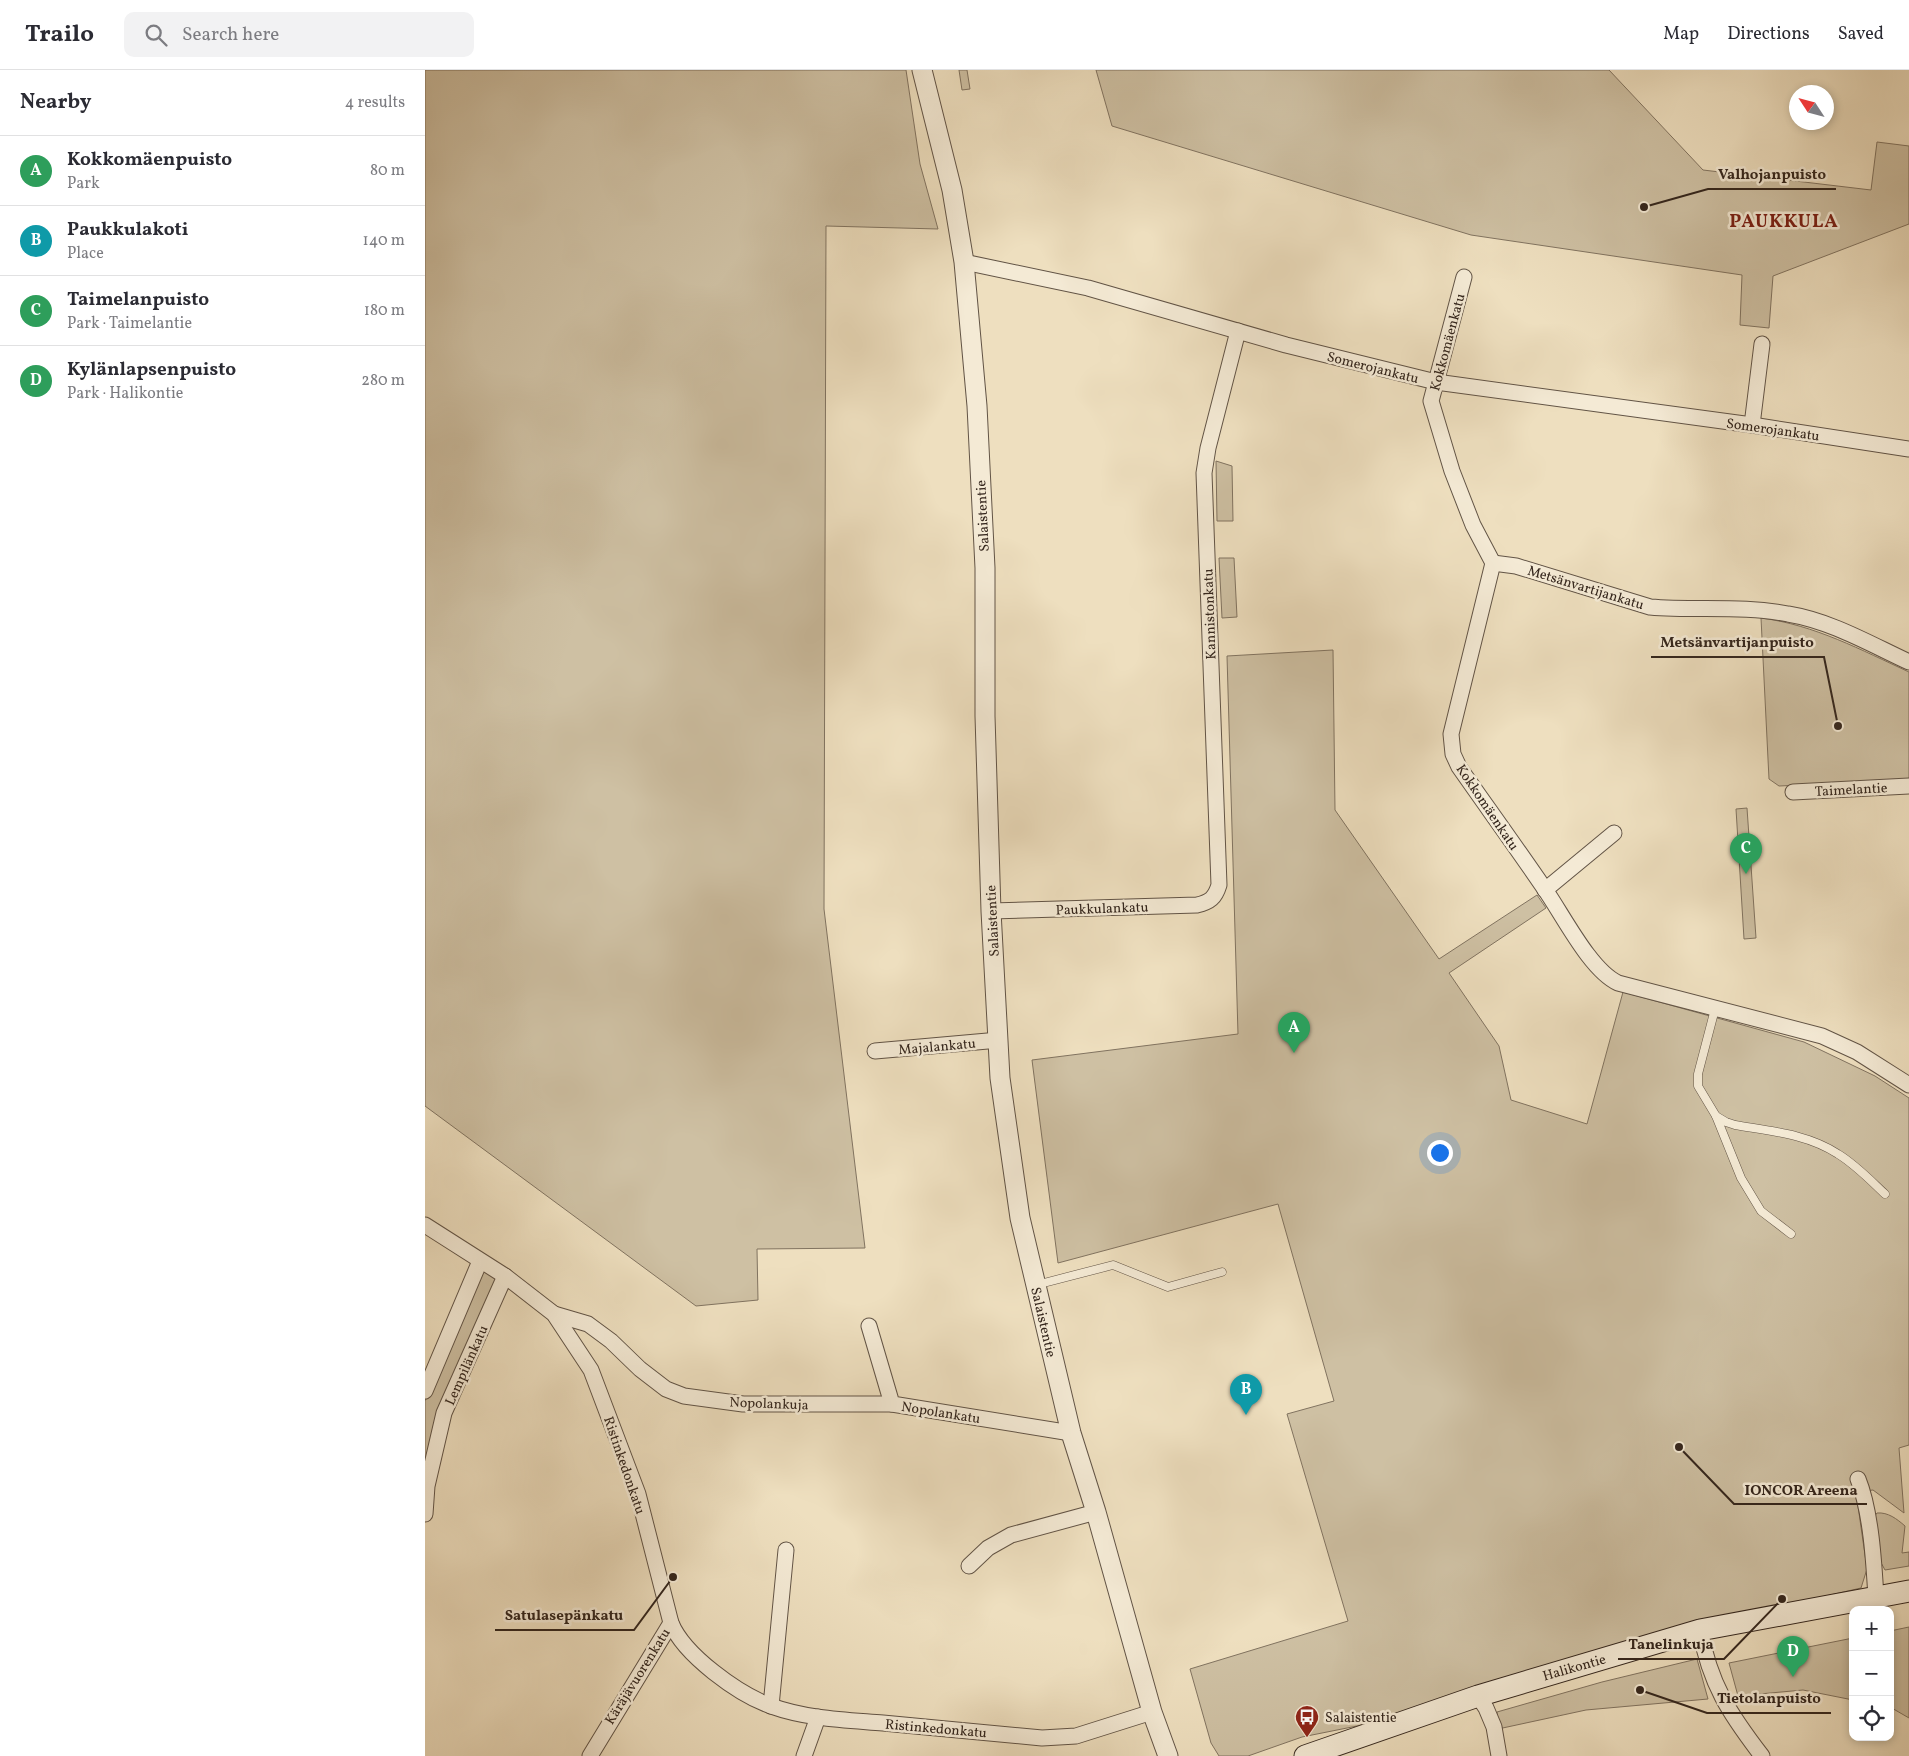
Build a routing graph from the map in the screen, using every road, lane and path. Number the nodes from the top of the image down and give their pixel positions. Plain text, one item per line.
1 (922, 70) edge
2 (964, 262) junction
3 (1464, 277) dead end
4 (1238, 331) junction
5 (1762, 344) dead end
6 (1436, 382) junction
7 (1752, 425) junction
8 (1909, 449) edge
9 (1493, 563) junction
10 (1909, 662) edge
11 (1909, 786) edge
12 (1793, 792) dead end
13 (1613, 833) dead end
14 (1545, 890) junction
15 (1212, 900) joint
16 (991, 911) junction
17 (1715, 1009) junction
18 (999, 1040) junction
19 (875, 1051) dead end
20 (1909, 1085) edge
21 (1716, 1116) junction
22 (1885, 1194) dead end
23 (425, 1225) edge
24 (1791, 1234) dead end
25 (481, 1261) junction
26 (1222, 1272) dead end
27 (505, 1276) junction
28 (1036, 1285) junction
29 (554, 1314) junction
30 (869, 1326) dead end
31 (425, 1391) edge
32 (892, 1404) junction
33 (1071, 1433) junction
34 (1858, 1479) dead end
35 (426, 1485) edge
36 (1096, 1512) junction
37 (425, 1514) edge
38 (786, 1550) dead end
39 (969, 1566) dead end
40 (1909, 1591) edge
41 (1876, 1598) junction
42 (671, 1623) junction
43 (1700, 1630) junction
44 (1477, 1696) junction
45 (771, 1706) junction
46 (1152, 1712) junction
47 (818, 1717) junction
48 (589, 1756) edge
49 (804, 1756) edge
50 (1168, 1756) edge
51 (1305, 1756) edge
52 (1499, 1756) edge
53 (1761, 1756) edge

1 - 2 street, Salaistentie
2 - 4 street, Somerojankatu
2 - 16 street, Salaistentie
3 - 6 street, Kokkomäenkatu
4 - 6 street, Somerojankatu
4 - 15 street, Kannistonkatu
5 - 7 street
6 - 7 street, Somerojankatu
6 - 9 street, Kokkomäenkatu
7 - 8 street, Somerojankatu
9 - 10 street, Metsänvartijankatu
9 - 14 street, Kokkomäenkatu
11 - 12 street, Taimelantie
13 - 14 street
14 - 17 street, Kokkomäenkatu
15 - 16 street, Paukkulankatu
16 - 18 street, Salaistentie
17 - 20 street, Kokkomäenkatu
17 - 21 lane
18 - 19 street, Majalankatu
18 - 28 street, Salaistentie
21 - 22 lane
21 - 24 lane
23 - 25 street, Ristinkedonkatu
25 - 27 street, Ristinkedonkatu
25 - 31 street, Lempilänkatu
26 - 28 lane
27 - 29 street, Ristinkedonkatu
27 - 35 street, Lempilänkatu
28 - 33 street, Salaistentie
29 - 32 street, Nopolankuja
29 - 42 street, Ristinkedonkatu
30 - 32 street, Nopolankatu
32 - 33 street, Nopolankatu
33 - 36 street, Salaistentie
34 - 41 street
35 - 37 street, Lempilänkatu
36 - 39 street
36 - 46 street, Salaistentie
38 - 45 street
40 - 41 main road, Halikontie
41 - 43 main road, Halikontie
42 - 45 street, Ristinkedonkatu
42 - 48 street, Käräjävuorenkatu
43 - 44 main road, Halikontie
43 - 53 street
44 - 51 main road, Halikontie
44 - 52 street
45 - 47 street, Ristinkedonkatu
46 - 47 street, Ristinkedonkatu
46 - 50 street, Salaistentie
47 - 49 street

